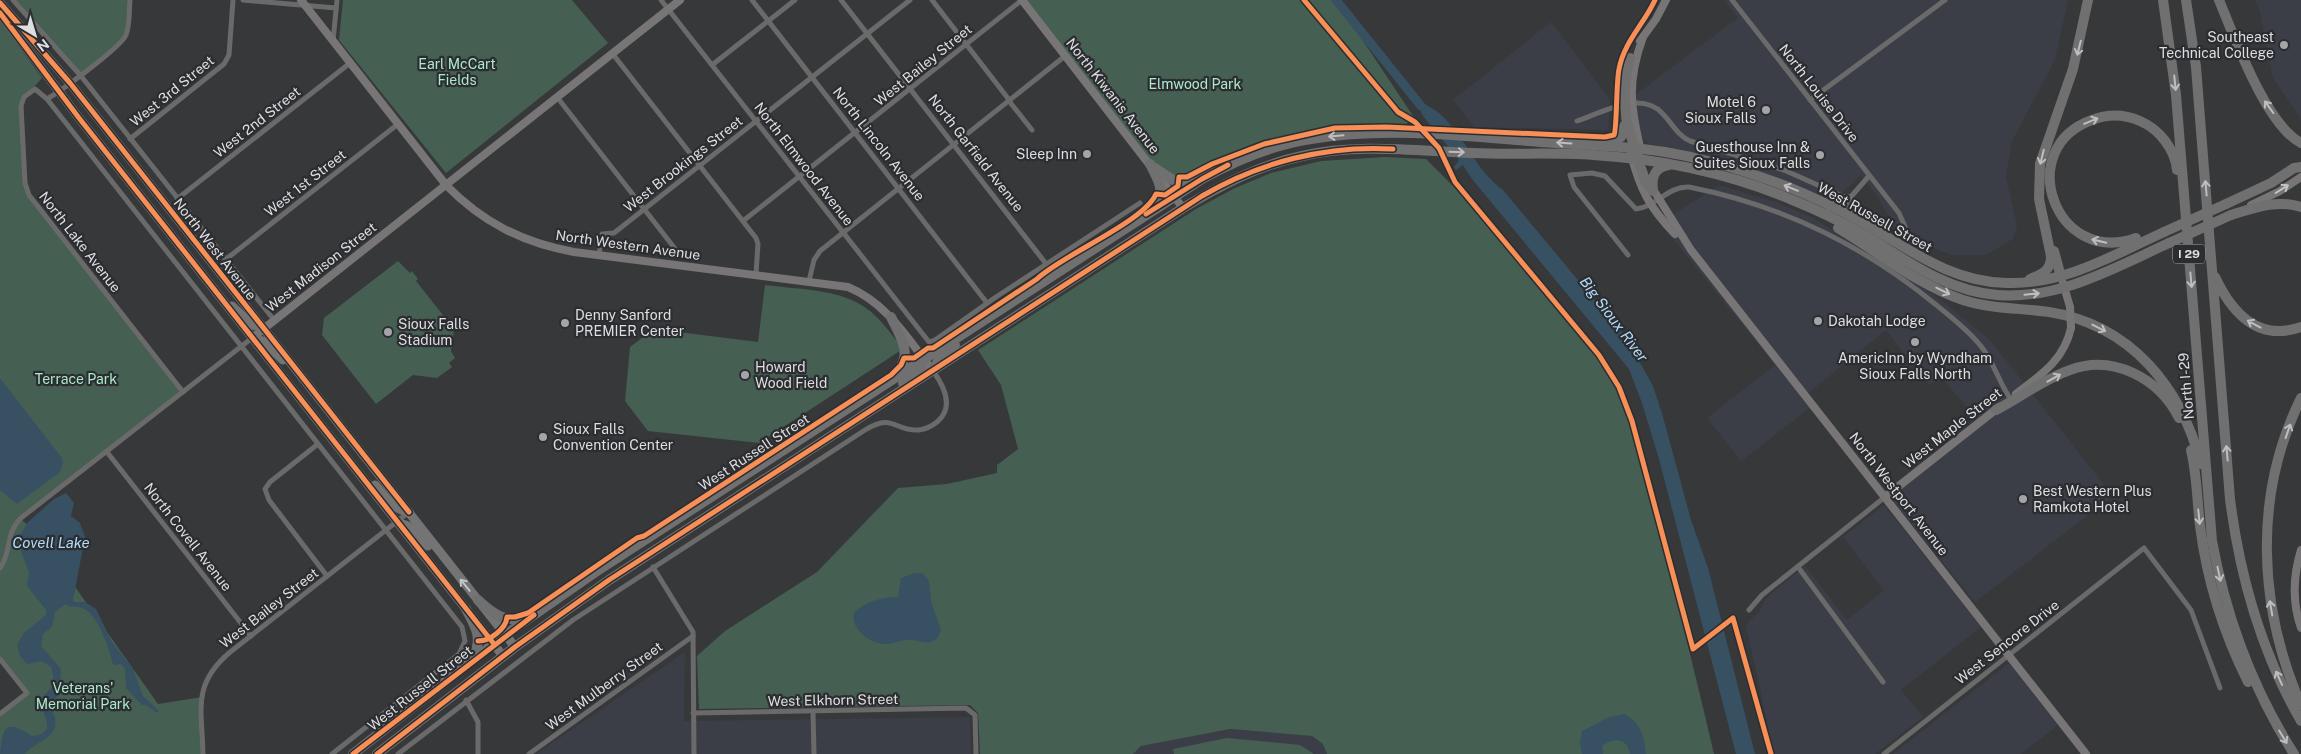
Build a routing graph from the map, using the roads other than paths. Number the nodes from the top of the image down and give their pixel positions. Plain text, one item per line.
1 (13, 0) edge
2 (130, 0) edge
3 (234, 0) edge
4 (243, 0) edge
5 (337, 0) edge
6 (661, 0) edge
7 (680, 0) edge
8 (752, 0) edge
9 (795, 0) edge
10 (841, 0) edge
11 (910, 0) edge
12 (932, 0) edge
13 (1022, 0) edge
14 (1666, 0) edge
15 (1732, 0) edge
16 (1945, 0) edge
17 (2088, 0) edge
18 (2163, 0) edge
19 (2186, 0) edge
20 (2219, 0) edge
21 (0, 2) edge
22 (303, 3) edge
23 (336, 8) junction
24 (668, 9) junction
25 (0, 12) edge
26 (768, 21) junction
27 (868, 33) junction
28 (1643, 37) junction
29 (333, 41) junction
30 (967, 45) junction
31 (612, 53) junction
32 (1065, 56) junction
33 (1630, 58) joint
34 (350, 63) junction
35 (712, 65) junction
36 (80, 76) junction
37 (812, 77) junction
38 (70, 83) junction
39 (911, 89) junction
40 (59, 92) junction
41 (557, 97) junction
42 (47, 99) junction
43 (1810, 100) junction
44 (1010, 101) junction
45 (1625, 105) junction
46 (1577, 120) dead end
47 (756, 121) junction
48 (398, 124) junction
49 (1624, 126) junction
50 (1032, 130) dead end
51 (856, 133) junction
52 (130, 139) junction
53 (2301, 143) edge
54 (954, 146) junction
55 (1596, 146) junction
56 (1637, 154) junction
57 (2301, 162) edge
58 (1150, 164) junction
59 (700, 165) junction
60 (1672, 165) junction
61 (2301, 167) edge
62 (2288, 172) junction
63 (1210, 174) junction
64 (1869, 176) junction
65 (800, 177) junction
66 (2301, 177) edge
67 (446, 185) junction
68 (899, 189) junction
69 (1655, 195) junction
70 (1780, 195) junction
71 (1175, 196) junction
72 (178, 199) junction
73 (1849, 199) junction
74 (1140, 203) dead end
75 (1649, 204) junction
76 (1830, 206) junction
77 (2301, 207) edge
78 (1183, 208) junction
79 (2041, 208) junction
80 (644, 209) junction
81 (2185, 210) junction
82 (2231, 215) junction
83 (744, 221) junction
84 (1869, 226) junction
85 (1127, 227) junction
86 (1906, 228) dead end
87 (2164, 232) junction
88 (844, 233) junction
89 (676, 250) dead end
90 (1691, 250) junction
91 (599, 255) junction
92 (1628, 255) dead end
93 (226, 260) junction
94 (1047, 263) junction
95 (2213, 272) junction
96 (756, 274) junction
97 (1054, 274) junction
98 (2061, 277) junction
99 (809, 281) junction
100 (2020, 283) junction
101 (2064, 288) junction
102 (220, 297) junction
103 (987, 303) junction
104 (891, 317) junction
105 (274, 320) junction
106 (982, 321) junction
107 (2301, 327) edge
108 (264, 328) junction
109 (252, 338) junction
110 (242, 346) junction
111 (924, 359) junction
112 (298, 371) junction
113 (933, 371) junction
114 (874, 391) junction
115 (183, 392) junction
116 (2301, 398) edge
117 (2011, 400) junction
118 (1996, 410) joint
119 (866, 414) junction
120 (318, 444) junction
121 (107, 452) junction
122 (346, 457) junction
123 (1885, 497) junction
124 (2208, 509) junction
125 (409, 512) junction
126 (397, 522) junction
127 (386, 530) junction
128 (2301, 550) edge
129 (444, 558) junction
130 (653, 567) junction
131 (1798, 567) junction
132 (0, 568) edge
133 (327, 576) junction
134 (478, 600) junction
135 (466, 609) junction
136 (1749, 610) dead end
137 (539, 611) junction
138 (2301, 628) edge
139 (251, 636) junction
140 (506, 636) junction
141 (693, 636) junction
142 (494, 644) junction
143 (515, 647) junction
144 (503, 656) junction
145 (2009, 656) junction
146 (0, 659) edge
147 (447, 681) junction
148 (1883, 682) dead end
149 (2220, 688) dead end
150 (466, 700) junction
151 (2301, 705) edge
152 (812, 712) junction
153 (693, 713) junction
154 (0, 714) edge
155 (2273, 720) junction
156 (2301, 721) edge
157 (203, 754) edge
158 (332, 754) edge
159 (353, 754) edge
160 (377, 754) edge
161 (398, 754) edge
162 (478, 754) edge
163 (529, 754) edge
164 (694, 754) edge
165 (814, 754) edge
166 (976, 754) edge
167 (1884, 754) edge
168 (2086, 754) edge
169 (2294, 754) edge

1 - 36 street, North West Avenue
2 - 36 street
3 - 52 street, West 3rd Street
4 - 22 street
5 - 23 street
6 - 24 street, North Elmwood Avenue
7 - 24 main road, West Madison Street
8 - 26 street, North Lincoln Avenue
9 - 26 street
10 - 27 street, North Garfield Avenue
11 - 27 street, West Brookings Street
12 - 30 street
13 - 30 street, West Bailey Street
13 - 32 main road, North Kiwanis Avenue
14 - 28 main road
15 - 43 street, North Louise Drive
16 - 43 street
17 -> 79 highway
18 -> 81 highway, North I-29 / I 29
95 -> 19 highway, I 29
53 -> 20 highway
21 - 38 main road, North West Avenue
22 - 23 street
22 - 29 main road, North Western Avenue
23 - 29 street
24 - 31 main road, West Madison Street
24 - 35 street, North Elmwood Avenue
25 - 40 main road, North West Avenue
26 - 35 street
26 - 37 street, North Lincoln Avenue
27 - 37 street, West Brookings Street
27 - 39 street, North Garfield Avenue
28 - 33 main road
28 - 45 main road, North Westport Avenue
29 - 34 main road, North Western Avenue
30 - 39 street, West Bailey Street
30 - 44 street
31 - 41 main road, West Madison Street
31 - 59 street
32 - 44 street
32 - 58 main road, North Kiwanis Avenue
33 - 45 highway
34 - 48 main road, North Western Avenue
34 - 72 street, West 2nd Street
35 - 47 street, North Elmwood Avenue
36 - 38 street
36 - 52 street, North West Avenue
37 - 47 street, West Brookings Street
37 - 51 street, North Lincoln Avenue
38 - 40 street
38 - 108 main road, North West Avenue
39 - 51 street, West Bailey Street
39 - 54 street, North Garfield Avenue
40 - 42 street
40 - 102 main road, North West Avenue
41 - 67 main road, West Madison Street
41 - 80 street
42 - 110 street
42 - 115 street, North Lake Avenue
43 - 64 street, North Louise Drive
44 - 50 street
44 - 54 street
45 - 46 street, West Russell Street
45 - 49 main road, North Westport Avenue
45 - 56 highway
45 - 73 street, West Russell Street
47 - 59 street, West Brookings Street
47 - 65 street, North Elmwood Avenue
48 - 67 main road, North Western Avenue
48 - 93 street, West 1st Street
49 - 55 highway
49 - 56 main road, North Westport Avenue
51 - 65 street, West Bailey Street
51 - 68 street, North Lincoln Avenue
52 - 72 street, North West Avenue
54 - 68 street
54 - 94 street, North Garfield Avenue
55 - 56 highway, West Russell Street
55 -> 63 highway, West Russell Street
56 - 60 highway, West Russell Street
56 - 69 highway
56 - 75 main road, North Westport Avenue
76 -> 56 highway, West Russell Street
78 -> 56 highway, West Russell Street
57 - 62 main road
58 - 63 highway
58 - 71 main road, North Kiwanis Avenue
58 - 85 highway
59 - 80 street, West Brookings Street
59 - 83 street
60 - 69 highway
60 - 70 highway, West Russell Street
61 - 62 highway, West Russell Street
62 - 87 highway, West Russell Street, bridge
63 - 71 highway, West Russell Street
64 - 73 street
64 - 86 street, North Louise Drive
65 - 83 street, West Bailey Street
65 - 88 street, North Elmwood Avenue
82 -> 66 main road
67 - 91 main road, North Western Avenue
67 - 105 main road, West Madison Street
68 - 88 street
68 - 103 street, North Lincoln Avenue
69 - 75 street
69 - 90 main road, North Westport Avenue
69 - 117 street
70 -> 101 highway, West Russell Street
70 -> 124 highway
71 - 78 main road, North Kiwanis Avenue
71 - 85 highway, West Russell Street
72 - 93 street, North West Avenue
73 - 76 highway
73 - 84 highway
74 - 94 street
75 - 90 main road, North Westport Avenue
75 - 92 street
76 - 84 highway, West Russell Street
77 - 82 highway, West Russell Street
78 - 113 highway, West Russell Street
79 - 98 highway
79 - 100 highway
80 - 89 street
80 - 91 street, West Brookings Street
87 -> 81 highway
81 -> 124 highway, North I-29 / I 29
82 - 101 highway, West Russell Street, bridge
83 - 96 street
84 - 100 highway, West Russell Street
85 - 97 highway, West Russell Street
87 - 98 highway, West Russell Street
88 - 99 street
88 - 103 street, North Elmwood Avenue
90 - 123 main road, North Westport Avenue
91 - 96 main road, North Western Avenue
93 - 105 street, North West Avenue
94 - 97 street, North Garfield Avenue
94 - 103 street
107 -> 95 highway
156 -> 95 highway, I 29
96 - 99 main road, North Western Avenue
97 - 106 highway, West Russell Street
98 - 100 highway, West Russell Street
98 - 101 main road, West Maple Street
99 - 104 main road, North Western Avenue
101 - 117 main road, West Maple Street, bridge
102 - 108 main road
102 - 109 main road, North West Avenue
104 - 111 main road, North Western Avenue
104 - 114 highway
105 - 108 main road, West Madison Street
106 - 111 highway, West Russell Street
106 - 113 highway
108 - 109 main road, West Madison Street
108 - 112 main road, North West Avenue
109 - 110 street, West Madison Street
109 - 112 main road
109 - 122 main road, North West Avenue
110 - 115 street, West Madison Street
110 - 120 street
111 - 113 main road, North Western Avenue
111 - 114 highway, West Russell Street
111 - 119 highway
112 - 125 main road, North West Avenue
113 - 119 highway, West Russell Street
113 - 130 street
114 - 137 highway, West Russell Street
115 - 121 street, West Madison Street
151 -> 116 highway
117 - 118 highway
117 -> 155 highway
118 - 123 main road, West Maple Street
119 - 143 highway, West Russell Street
120 - 127 street
120 - 133 street
121 - 132 street, West Madison Street
121 - 139 street, North Covell Avenue
122 - 125 main road
122 - 126 main road, North West Avenue
123 - 131 street, West Maple Street
123 - 145 main road, North Westport Avenue
124 -> 155 highway, North I-29 / I 29
125 - 126 street, West Bailey Street
125 - 129 main road, North West Avenue
126 - 127 street, West Bailey Street
126 - 129 main road
126 - 135 main road, North West Avenue
127 - 133 street, West Bailey Street
127 - 158 street, West Russell Street
128 - 138 main road
134 -> 129 main road, North West Avenue
130 - 141 street
130 - 150 street
131 - 136 street, West Maple Street
131 - 148 street
133 - 139 street, West Bailey Street
134 - 137 highway
134 - 140 main road, North West Avenue
135 - 142 main road, North West Avenue
135 - 147 highway
137 - 140 highway, West Russell Street
139 - 157 street, West Bailey Street
140 - 142 highway, West Russell Street
140 - 143 main road, North West Avenue
141 - 153 street
141 - 163 street, West Mulberry Street
142 - 144 main road, North West Avenue
142 - 147 highway, West Russell Street
143 - 144 highway, West Russell Street
144 - 160 highway, West Russell Street
145 - 149 street, West Sencore Drive
145 - 167 street, West Sencore Drive
145 - 168 main road, North Westport Avenue
146 - 154 street
147 - 159 highway, West Russell Street
150 - 161 street
150 - 162 street
152 - 153 street, West Elkhorn Street
152 - 165 street
152 - 166 street, West Elkhorn Street
153 - 164 street
155 -> 169 highway, North I-29 / I 29

